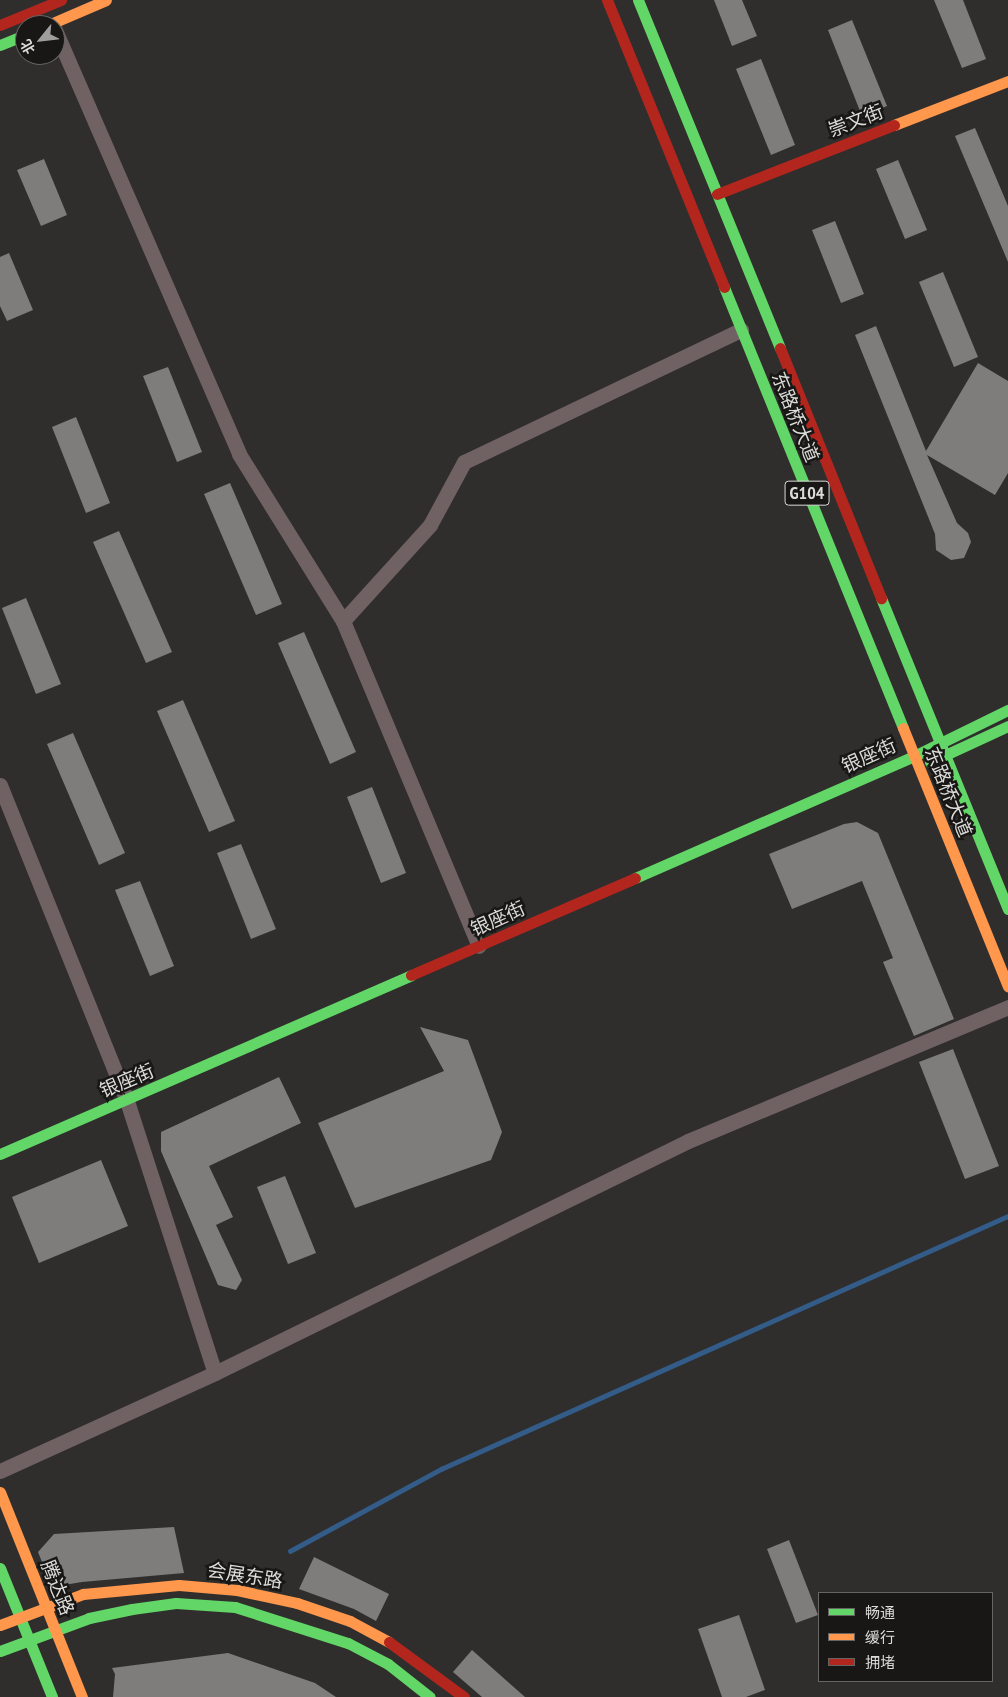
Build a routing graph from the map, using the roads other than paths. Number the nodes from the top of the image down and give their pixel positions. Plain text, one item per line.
1 (60, 0) edge
2 (106, 0) edge
3 (607, 0) edge
4 (638, 0) edge
5 (65, 20) edge
6 (0, 25) edge
7 (15, 39) edge
8 (0, 45) edge
9 (65, 56) edge
10 (1008, 81) edge
11 (717, 194) junction
12 (741, 330) junction
13 (343, 621) junction
14 (1008, 710) edge
15 (1008, 726) edge
16 (939, 741) junction
17 (945, 755) junction
18 (914, 756) junction
19 (919, 767) junction
20 (0, 785) edge
21 (748, 843) dead end
22 (1008, 909) edge
23 (479, 946) junction
24 (1008, 986) edge
25 (1008, 1008) edge
26 (130, 1111) junction
27 (0, 1154) edge
28 (214, 1373) junction
29 (0, 1471) edge
30 (0, 1492) edge
31 (0, 1568) edge
32 (45, 1606) junction
33 (19, 1616) junction
34 (0, 1625) edge
35 (55, 1630) junction
36 (28, 1638) junction
37 (0, 1651) edge
38 (52, 1697) edge
39 (82, 1697) edge
40 (430, 1697) edge
41 (464, 1697) edge

1 - 6 main road
2 - 5 main road
3 - 12 main road, 东路桥大道 / G104
4 - 11 main road, 东路桥大道 / G104
7 - 8 main road
9 - 13 street
10 - 11 main road, 崇文街
11 - 16 main road, 东路桥大道 / G104
12 - 13 street
12 - 18 main road, 东路桥大道 / G104
13 - 23 street
14 - 16 main road, 银座街
15 - 17 main road
16 - 17 main road, 东路桥大道 / G104
16 - 18 main road, 银座街
17 - 19 main road
17 - 22 main road, 东路桥大道 / G104
18 - 19 main road, 东路桥大道 / G104
18 - 23 main road, 银座街
19 - 21 main road
19 - 24 main road, 东路桥大道 / G104
20 - 26 street
23 - 26 main road, 银座街
25 - 28 street
26 - 27 main road, 银座街
26 - 28 street
28 - 29 street
30 - 32 main road, 腾达路
31 - 33 main road
32 - 33 main road, 会展东路
32 - 35 main road, 腾达路
32 - 41 main road, 会展东路
33 - 34 main road, 会展东路
33 - 36 main road
35 - 36 main road, 会展东路
35 - 39 main road, 腾达路
35 - 40 main road, 会展东路
36 - 37 main road, 会展东路
36 - 38 main road

